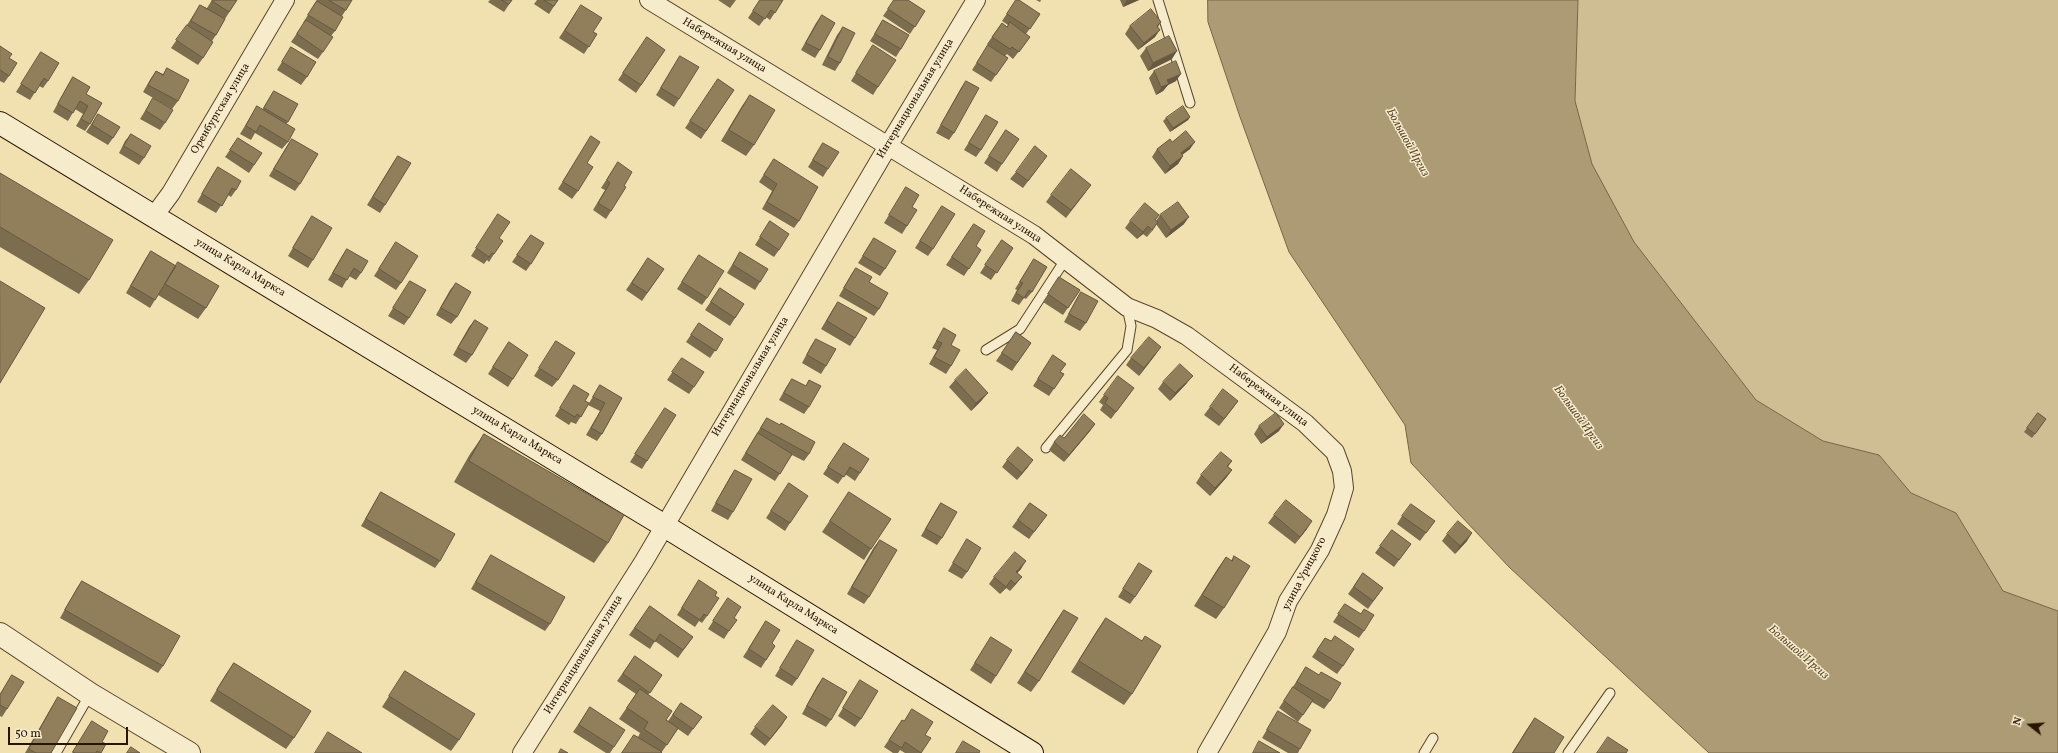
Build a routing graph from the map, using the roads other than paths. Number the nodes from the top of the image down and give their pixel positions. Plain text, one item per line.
1 (285, 0) edge
2 (649, 0) edge
3 (976, 0) edge
4 (1158, 0) edge
5 (1190, 103) dead end
6 (0, 123) edge
7 (888, 146) junction
8 (154, 216) junction
9 (1065, 260) junction
10 (1127, 307) junction
11 (986, 350) dead end
12 (1046, 448) dead end
13 (1335, 452) joint
14 (663, 525) junction
15 (0, 634) edge
16 (1610, 693) dead end
17 (90, 694) junction
18 (1433, 738) dead end
19 (56, 753) edge
20 (189, 753) edge
21 (522, 753) edge
22 (1032, 753) edge
23 (1207, 753) edge
24 (1424, 753) edge
25 (1568, 753) edge

1 - 8 street, Оренбургская улица
2 - 7 street, Набережная улица
3 - 7 street, Интернациональная улица
4 - 5 lane
6 - 8 main road, улица Карла Маркса
7 - 9 street, Набережная улица
7 - 14 street, Интернациональная улица
8 - 14 main road, улица Карла Маркса
9 - 10 street, Набережная улица
9 - 11 lane
10 - 12 lane
10 - 13 street, Набережная улица
13 - 23 street, улица Урицкого
14 - 21 street, Интернациональная улица
14 - 22 main road, улица Карла Маркса
15 - 17 main road
16 - 25 lane
17 - 19 lane
17 - 20 main road
18 - 24 lane

